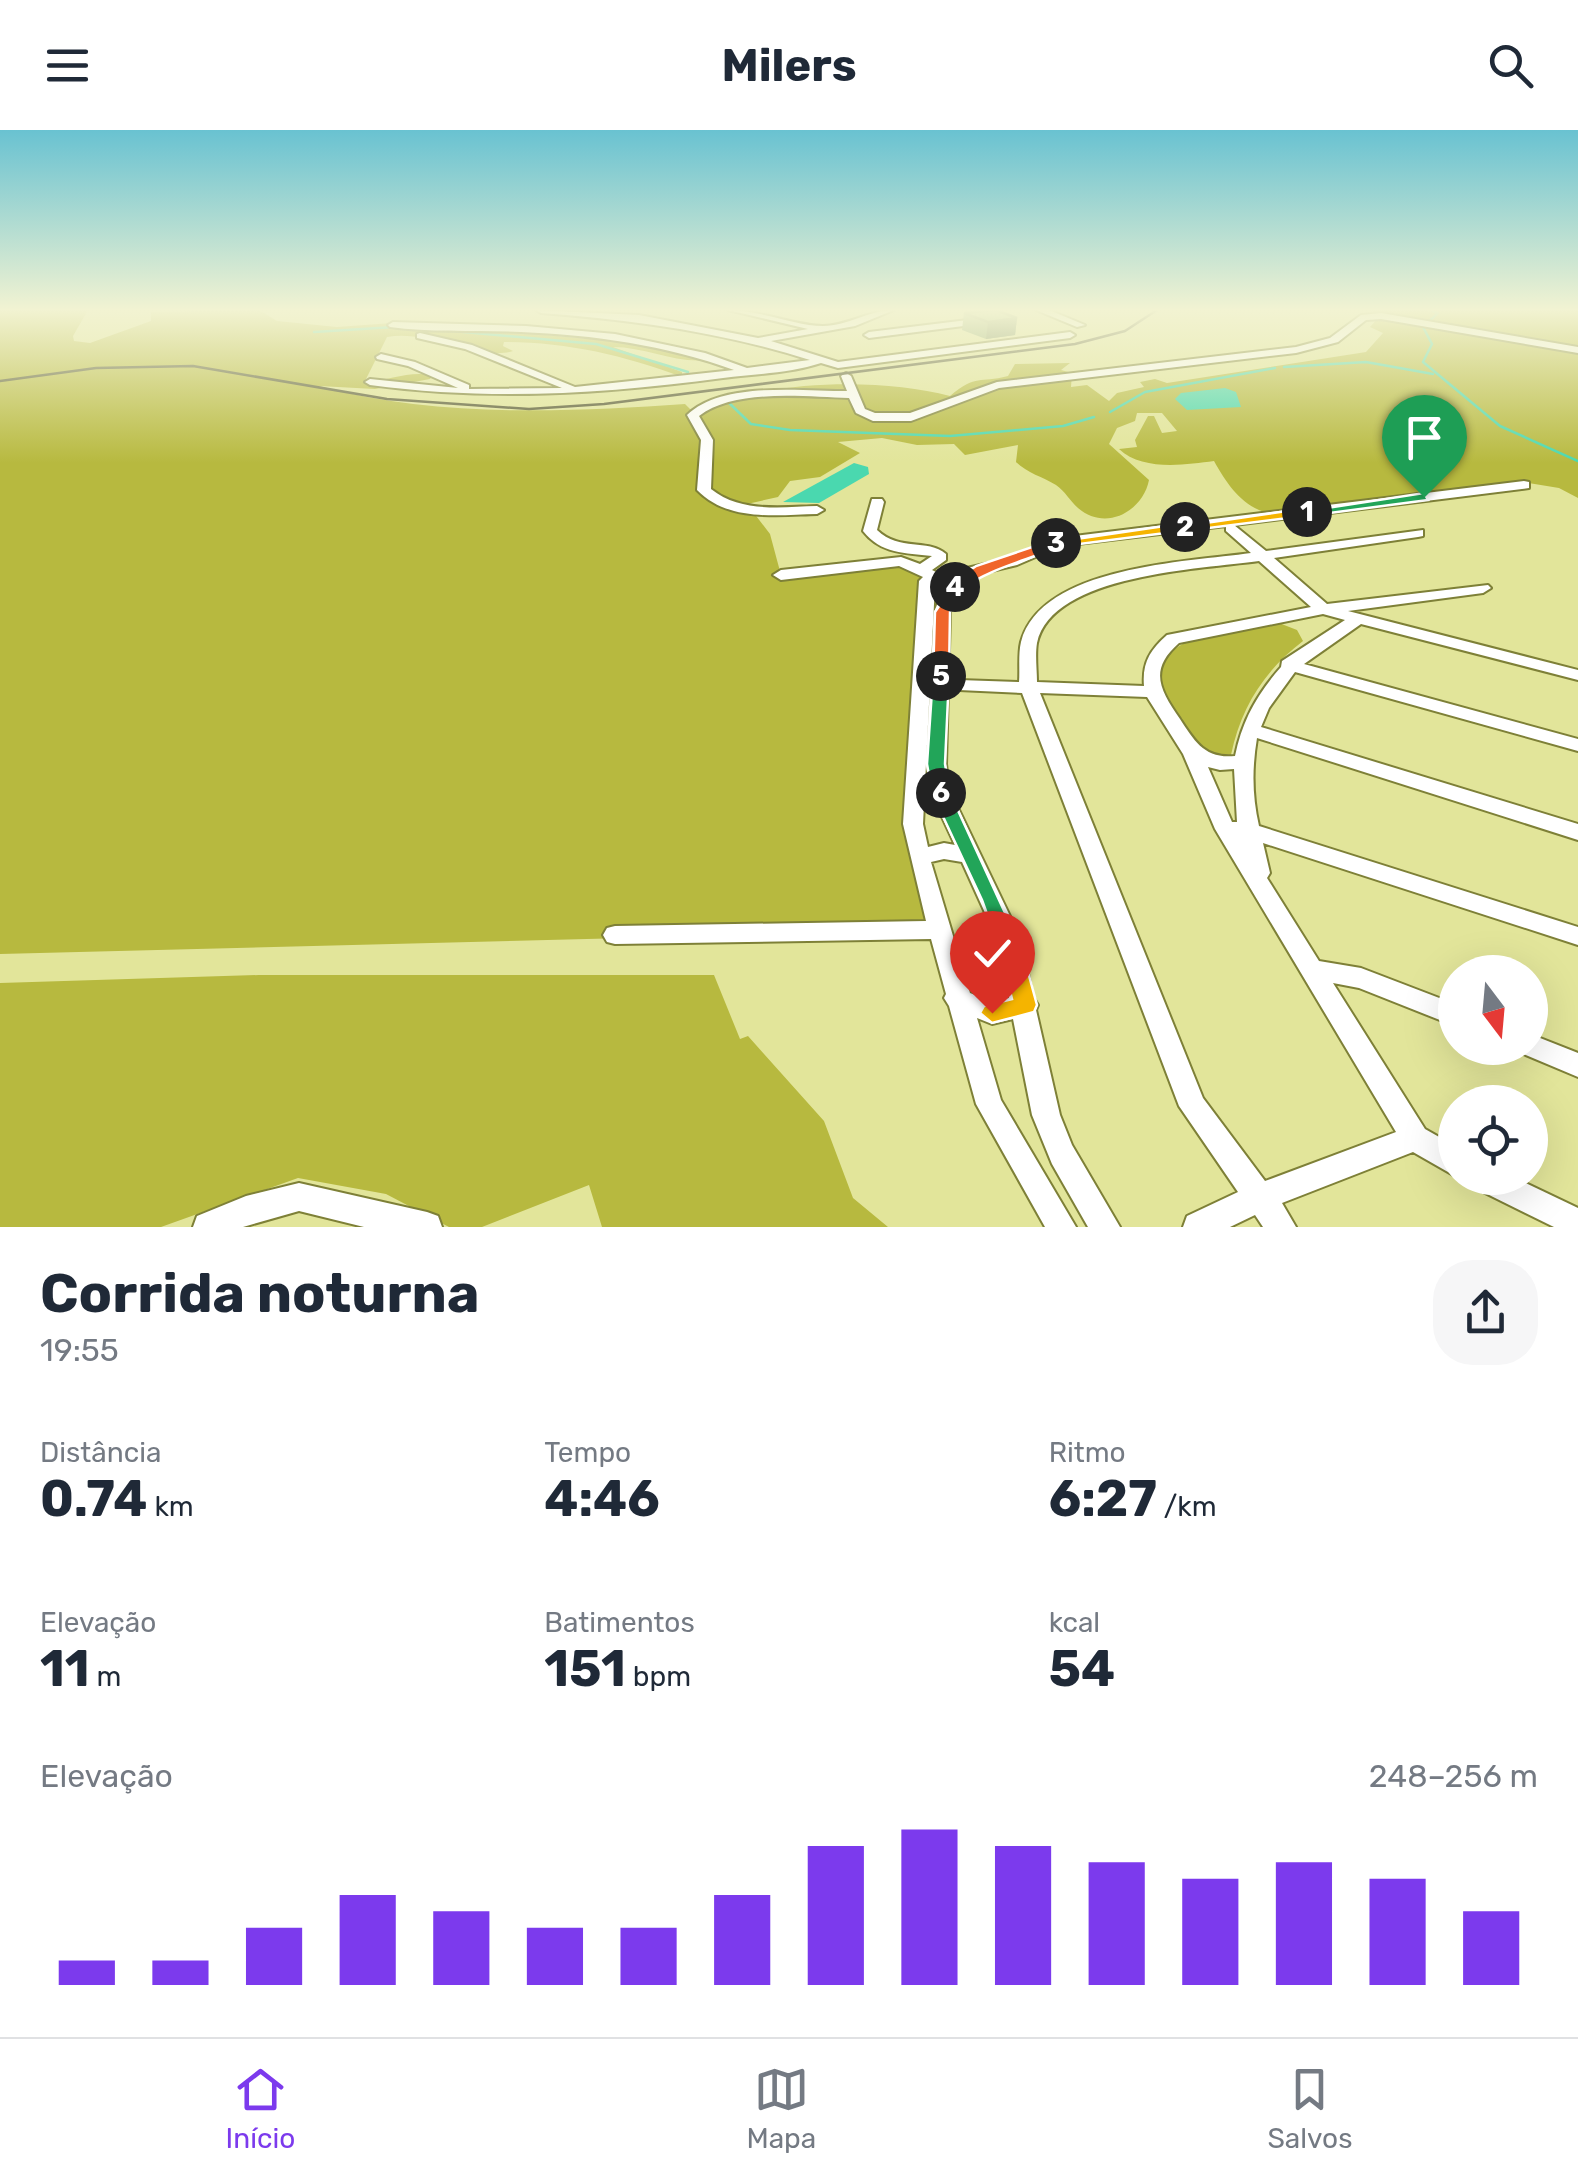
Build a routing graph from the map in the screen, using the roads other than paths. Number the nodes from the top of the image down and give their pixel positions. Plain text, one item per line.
1 (394, 361) edge
2 (503, 361) edge
3 (716, 361) edge
4 (889, 361) edge
5 (1200, 361) edge
6 (817, 362) joint
7 (748, 372) junction
8 (842, 372) junction
9 (446, 378) junction
10 (552, 380) junction
11 (370, 382) dead end
12 (431, 390) junction
13 (474, 390) junction
14 (532, 391) junction
15 (580, 391) junction
16 (854, 395) junction
17 (1524, 485) dead end
18 (877, 502) dead end
19 (818, 510) dead end
20 (1231, 528) dead end
21 (1418, 533) dead end
22 (1260, 555) junction
23 (980, 569) junction
24 (929, 572) junction
25 (780, 575) dead end
26 (1483, 588) dead end
27 (1390, 605) junction
28 (1323, 609) junction
29 (1276, 618) junction
30 (1359, 618) junction
31 (1404, 630) junction
32 (1313, 644) junction
33 (1288, 664) junction
34 (1578, 675) edge
35 (959, 685) dead end
36 (1028, 686) junction
37 (1153, 692) junction
38 (1251, 730) junction
39 (1578, 745) edge
40 (1193, 754) junction
41 (1244, 761) junction
42 (1225, 829) junction
43 (1251, 830) junction
44 (1578, 832) edge
45 (970, 856) junction
46 (919, 857) junction
47 (1262, 884) junction
48 (937, 930) junction
49 (615, 935) dead end
50 (1578, 936) edge
51 (1312, 970) junction
52 (956, 998) junction
53 (1026, 1005) junction
54 (1438, 1009) edge
55 (1548, 1053) edge
56 (1578, 1064) edge
57 (1416, 1138) junction
58 (1438, 1152) edge
59 (1521, 1195) edge
60 (1258, 1198) junction
61 (1578, 1222) edge
62 (208, 1227) edge
63 (427, 1227) edge
64 (1061, 1227) edge
65 (1105, 1227) edge
66 (1198, 1227) edge
67 (1281, 1227) edge

1 - 9 street
2 - 10 street
3 - 7 street
4 - 8 street
5 - 16 street
6 - 7 street
6 - 8 street
7 - 15 street
8 - 16 street
9 - 12 street
9 - 13 street
10 - 14 street
10 - 15 street
11 - 12 street
12 - 13 street
13 - 14 street
14 - 15 street
16 - 19 street
17 - 23 street
18 - 24 street
20 - 22 street
21 - 22 street
22 - 28 street
22 - 36 street
23 - 24 street
23 - 45 street
24 - 25 street
24 - 46 street
26 - 27 street
27 - 28 street
27 - 30 street
27 - 31 street
28 - 29 street
28 - 30 street
29 - 32 street
29 - 37 street
30 - 31 street
30 - 32 street
31 - 34 street
32 - 33 street
33 - 38 street
33 - 39 street
35 - 36 street
36 - 37 street
36 - 60 street
37 - 40 street
38 - 41 street
38 - 44 street
40 - 41 street
40 - 42 street
41 - 43 street
42 - 43 street
42 - 47 street
43 - 47 street
43 - 50 street
45 - 46 street
45 - 53 street
46 - 48 street
47 - 51 street
48 - 49 street
48 - 52 street
51 - 54 street
51 - 57 street
52 - 53 street
52 - 64 street
53 - 65 street
55 - 56 street
57 - 58 street
57 - 60 street
59 - 61 street
60 - 66 street
60 - 67 street
62 - 63 street

